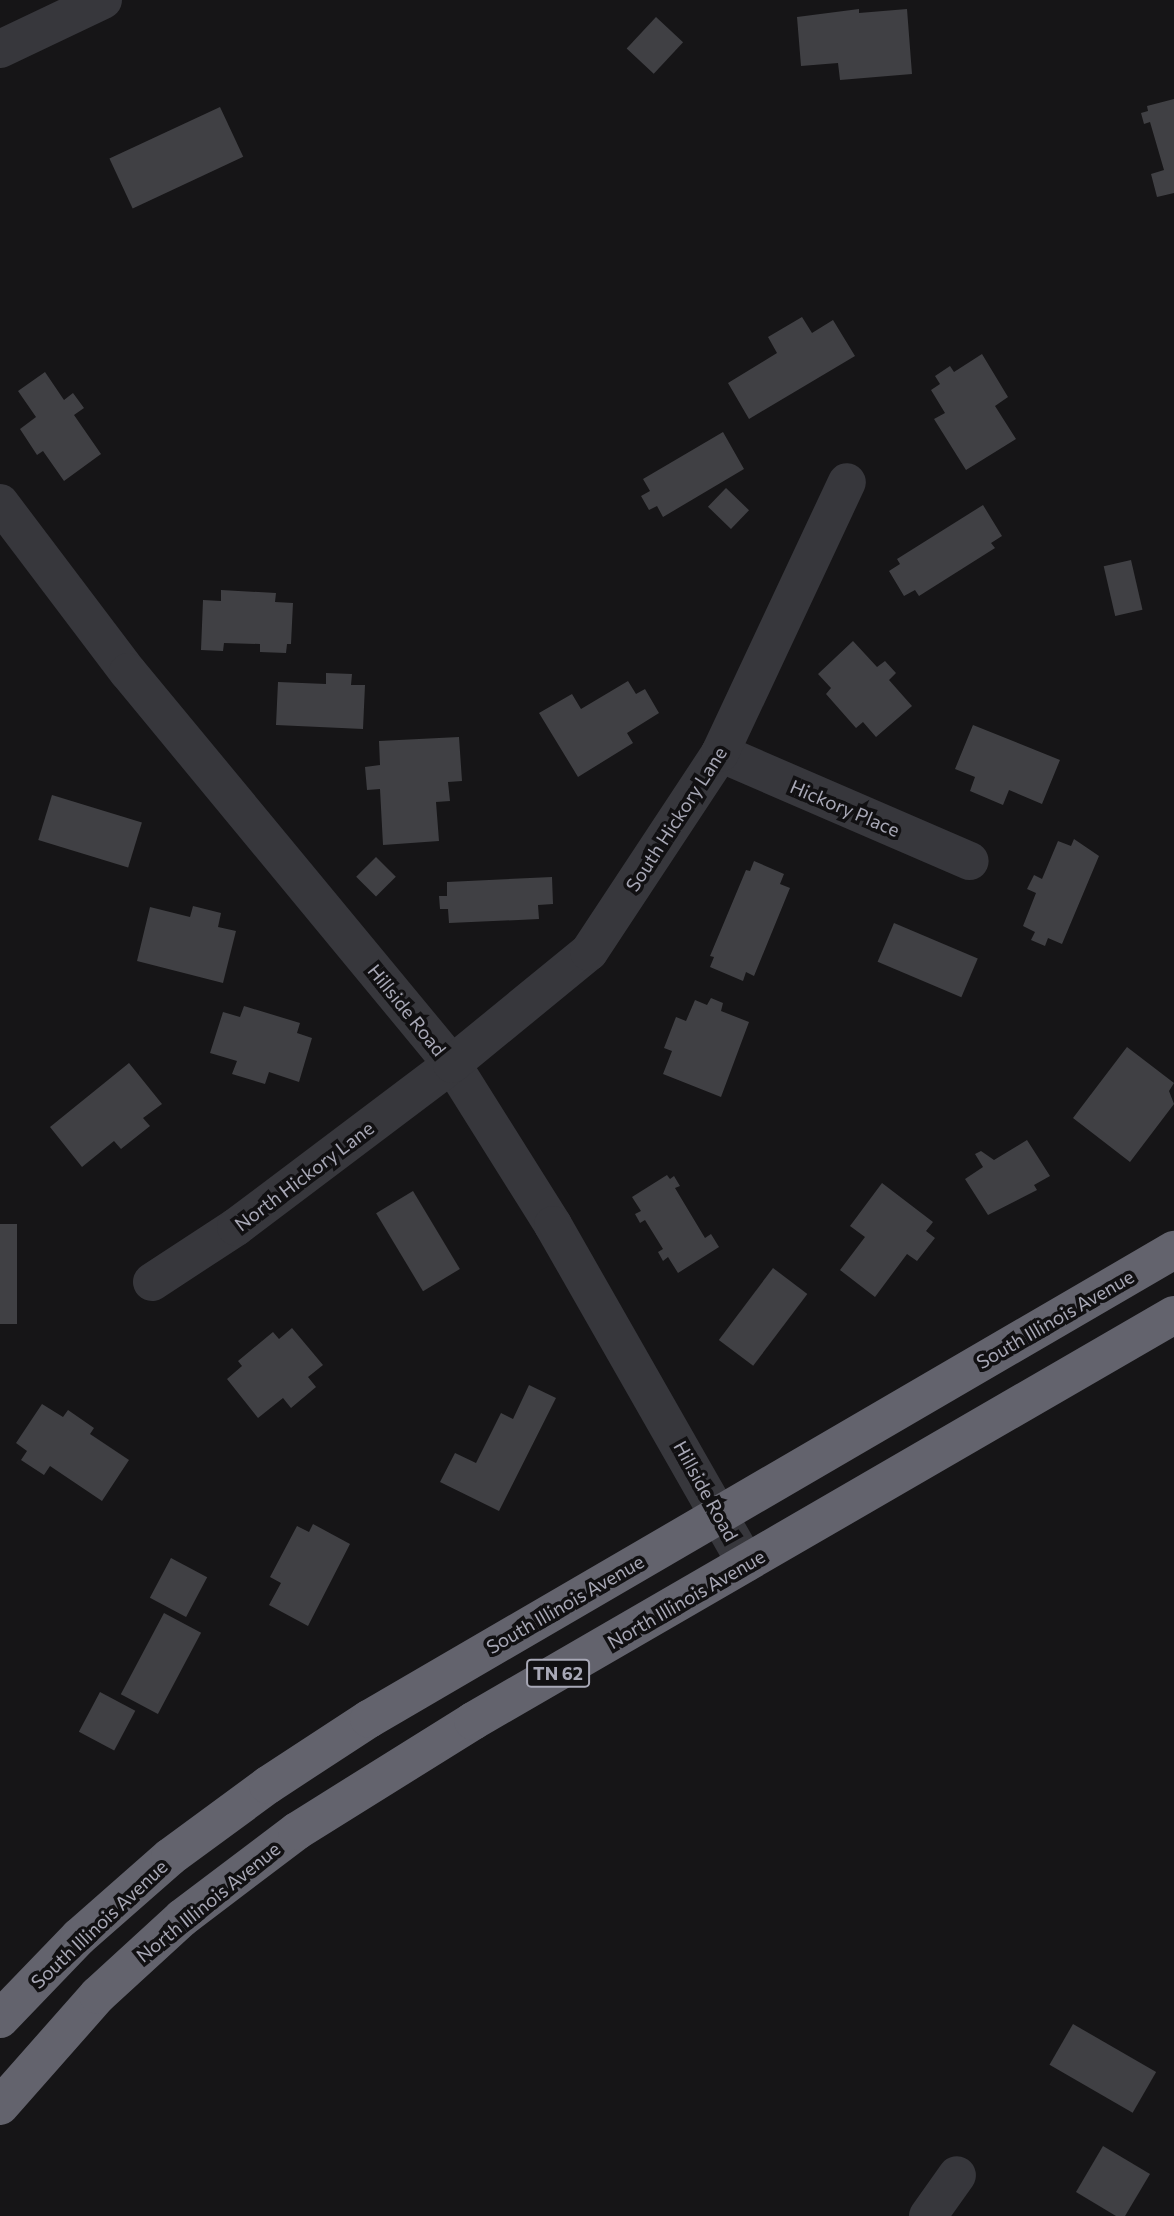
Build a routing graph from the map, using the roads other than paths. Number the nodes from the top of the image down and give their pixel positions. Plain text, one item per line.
1 (103, 0) edge
2 (0, 49) edge
3 (847, 482) dead end
4 (0, 503) edge
5 (720, 753) junction
6 (970, 861) dead end
7 (452, 1064) junction
8 (1174, 1250) edge
9 (152, 1282) dead end
10 (1174, 1315) edge
11 (719, 1513) junction
12 (746, 1563) junction
13 (0, 2019) edge
14 (0, 2106) edge
15 (957, 2175) dead end
16 (928, 2216) edge

1 - 2 street
3 - 5 street, South Hickory Lane
4 - 7 street, Hillside Road
5 - 6 street, Hickory Place
5 - 7 street, South Hickory Lane
7 - 9 street, North Hickory Lane
7 - 11 street, Hillside Road
8 - 11 highway, South Illinois Avenue / TN 62
10 - 12 highway, North Illinois Avenue / TN 62
11 - 12 street, Hillside Road
11 - 13 highway, South Illinois Avenue / TN 62
12 - 14 highway, North Illinois Avenue / TN 62
15 - 16 street

